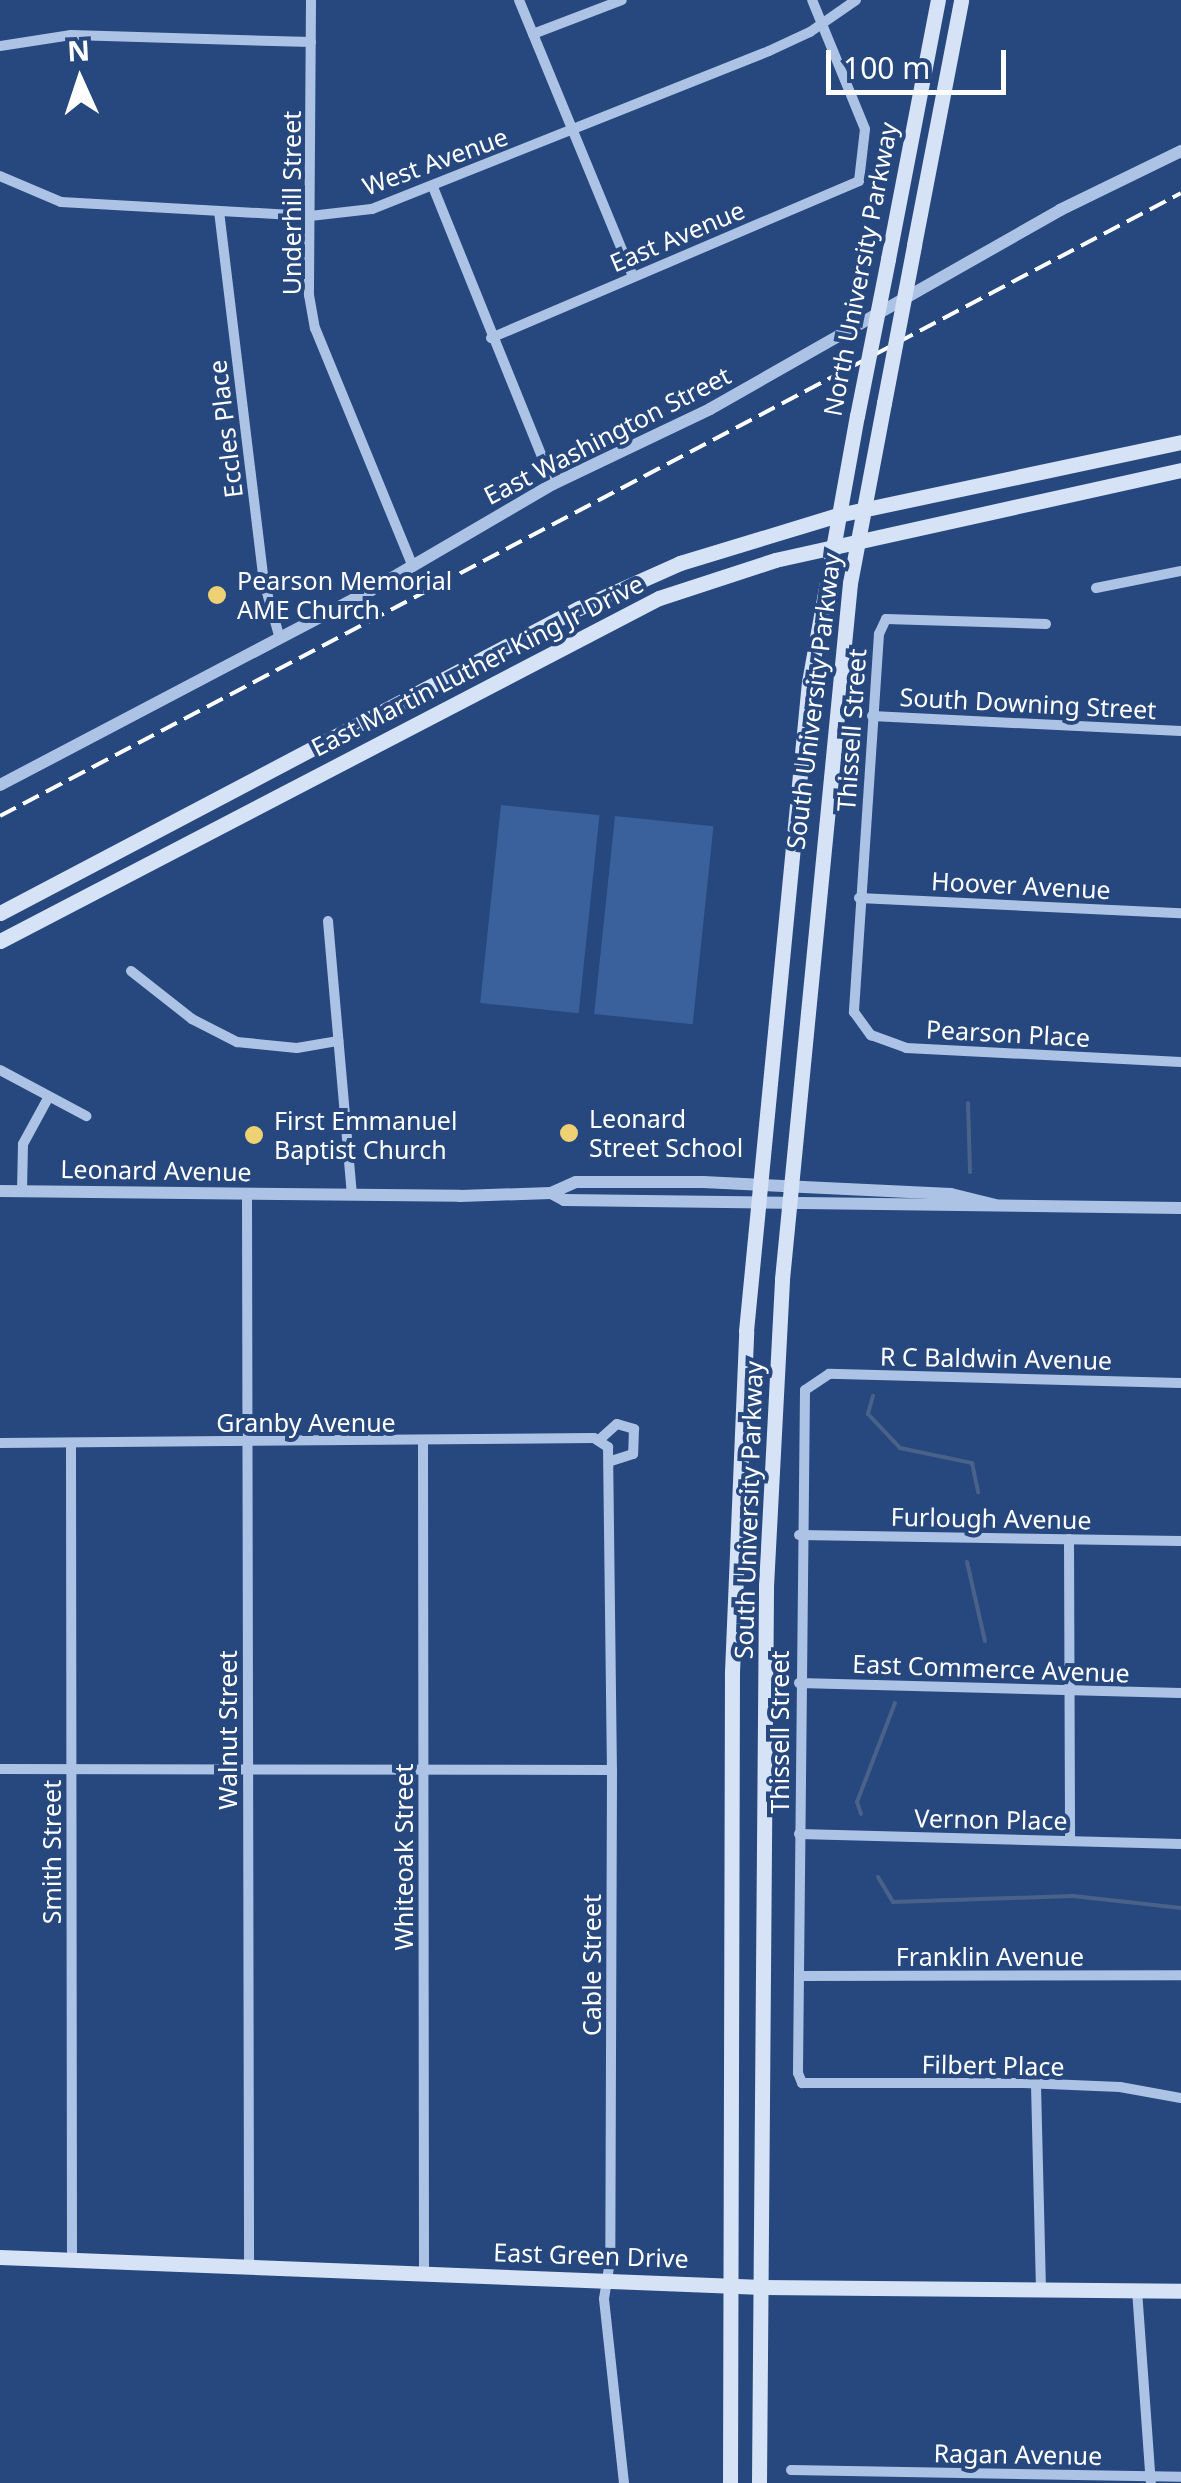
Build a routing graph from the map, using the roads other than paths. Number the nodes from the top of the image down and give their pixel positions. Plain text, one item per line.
1 (311, 0) edge
2 (519, 0) edge
3 (812, 0) edge
4 (856, 0) edge
5 (938, 0) edge
6 (961, 0) edge
7 (616, 1) edge
8 (820, 22) junction
9 (533, 34) junction
10 (311, 42) junction
11 (0, 46) edge
12 (572, 130) junction
13 (1181, 151) edge
14 (0, 176) edge
15 (433, 187) junction
16 (220, 211) junction
17 (310, 216) junction
18 (633, 276) junction
19 (491, 338) junction
20 (1181, 442) edge
21 (1181, 470) edge
22 (553, 484) junction
23 (864, 510) junction
24 (838, 515) junction
25 (857, 543) junction
26 (832, 548) junction
27 (413, 567) junction
28 (1181, 572) edge
29 (1096, 588) dead end
30 (1046, 624) dead end
31 (280, 639) junction
32 (872, 716) junction
33 (1181, 731) edge
34 (0, 785) edge
35 (858, 898) junction
36 (0, 912) edge
37 (1181, 913) edge
38 (328, 921) dead end
39 (0, 942) edge
40 (131, 972) dead end
41 (853, 1006) joint
42 (338, 1041) junction
43 (1181, 1062) edge
44 (0, 1070) edge
45 (47, 1100) junction
46 (86, 1116) dead end
47 (761, 1183) junction
48 (789, 1188) junction
49 (0, 1191) edge
50 (22, 1191) junction
51 (551, 1193) junction
52 (247, 1194) junction
53 (352, 1195) junction
54 (759, 1204) junction
55 (787, 1205) junction
56 (995, 1205) junction
57 (1181, 1208) edge
58 (811, 1381) joint
59 (1181, 1383) edge
60 (248, 1442) junction
61 (424, 1442) junction
62 (0, 1443) edge
63 (604, 1443) junction
64 (71, 1444) junction
65 (611, 1461) junction
66 (799, 1534) junction
67 (1069, 1539) junction
68 (1181, 1541) edge
69 (799, 1682) junction
70 (1068, 1690) junction
71 (1181, 1693) edge
72 (0, 1769) edge
73 (71, 1769) junction
74 (247, 1769) junction
75 (423, 1770) junction
76 (612, 1770) junction
77 (800, 1834) junction
78 (1070, 1841) junction
79 (1181, 1844) edge
80 (1181, 1975) edge
81 (799, 1976) junction
82 (802, 2083) joint
83 (1036, 2085) junction
84 (1181, 2098) edge
85 (0, 2257) edge
86 (72, 2260) junction
87 (249, 2266) junction
88 (424, 2273) junction
89 (606, 2280) junction
90 (730, 2286) junction
91 (762, 2288) junction
92 (1041, 2290) junction
93 (1138, 2290) junction
94 (1181, 2290) edge
95 (791, 2470) dead end
96 (1181, 2476) edge
97 (1150, 2480) edge
98 (624, 2483) edge
99 (730, 2483) edge
100 (759, 2483) edge

1 - 10 street, Underhill Street
2 - 9 street
3 - 8 street
4 - 8 street, West Avenue
5 - 24 main road, North University Parkway, bridge
6 - 23 main road, North University Parkway, bridge
7 - 9 street
8 - 12 street, West Avenue
8 - 18 street, East Avenue
9 - 12 street
10 - 11 street
10 - 17 street, Underhill Street
12 - 15 street, West Avenue
12 - 18 street
13 - 22 street, East Washington Street
14 - 16 street, West Avenue
15 - 17 street, West Avenue
15 - 19 street
16 - 17 street, West Avenue
16 - 31 street, Eccles Place
17 - 27 street, Underhill Street
18 - 19 street, East Avenue
19 - 22 street
20 - 23 main road, East Martin Luther King Jr Drive
21 - 25 main road, East Martin Luther King Jr Drive
22 - 27 street, East Washington Street
23 - 24 main road, East Martin Luther King Jr Drive
23 - 25 main road, North University Parkway
24 - 26 main road, North University Parkway
24 - 36 main road, East Martin Luther King Jr Drive
25 - 26 main road, East Martin Luther King Jr Drive
25 - 48 main road, South University Parkway
26 - 39 main road, East Martin Luther King Jr Drive
26 - 47 main road, South University Parkway
27 - 31 street, East Washington Street
28 - 29 street
30 - 32 street, Thissell Street
31 - 34 street, East Washington Street
32 - 33 street, South Downing Street
32 - 35 street, Thissell Street
35 - 37 street, Hoover Avenue
35 - 41 street, Thissell Street
38 - 42 street
40 - 42 street
41 - 43 street, Pearson Place
42 - 53 street
44 - 45 street
45 - 46 street
45 - 50 street
47 - 48 street, Leonard Avenue
47 - 51 street, Leonard Avenue
47 - 54 main road, South University Parkway
48 - 55 main road, South University Parkway
48 - 56 street, Leonard Avenue
49 - 50 street, Leonard Avenue
50 - 52 street, Leonard Avenue
51 - 53 street, Leonard Avenue
51 - 54 street, Leonard Avenue
52 - 53 street, Leonard Avenue
52 - 60 street, Walnut Street
54 - 55 street, Leonard Avenue
54 - 90 main road, South University Parkway
55 - 56 street, Leonard Avenue
55 - 91 main road, South University Parkway
56 - 57 street, Leonard Avenue
58 - 59 street, R C Baldwin Avenue
58 - 66 street, Thissell Street
60 - 61 street, Granby Avenue
60 - 64 street, Granby Avenue
60 - 74 street, Walnut Street
61 - 63 street, Granby Avenue
61 - 75 street, Whiteoak Street
62 - 64 street, Granby Avenue
63 - 65 street, Cable Street
63 - 65 street, Granby Avenue
64 - 73 street, Smith Street
65 - 76 street, Cable Street
66 - 67 street, Furlough Avenue
66 - 69 street, Thissell Street
67 - 68 street, Furlough Avenue
67 - 70 street
69 - 70 street, East Commerce Avenue
69 - 77 street, Thissell Street
70 - 71 street, East Commerce Avenue
70 - 78 street
72 - 73 street
73 - 74 street
73 - 86 street, Smith Street
74 - 75 street
74 - 87 street, Walnut Street
75 - 76 street
75 - 88 street, Whiteoak Street
76 - 89 street, Cable Street
77 - 78 street, Vernon Place
77 - 81 street, Thissell Street
78 - 79 street, Vernon Place
80 - 81 street, Franklin Avenue
81 - 82 street, Thissell Street
82 - 83 street, Filbert Place
83 - 84 street, Filbert Place
83 - 92 street
85 - 86 main road, East Green Drive
86 - 87 main road, East Green Drive
87 - 88 main road, East Green Drive
88 - 89 main road, East Green Drive
89 - 90 main road, East Green Drive
89 - 98 street, Cable Street
90 - 91 main road, East Green Drive
90 - 99 main road, South University Parkway
91 - 92 main road, East Green Drive
91 - 100 main road, South University Parkway
92 - 93 main road, East Green Drive
93 - 94 main road, East Green Drive
93 - 97 street
95 - 97 street, Ragan Avenue
96 - 97 street, Ragan Avenue

